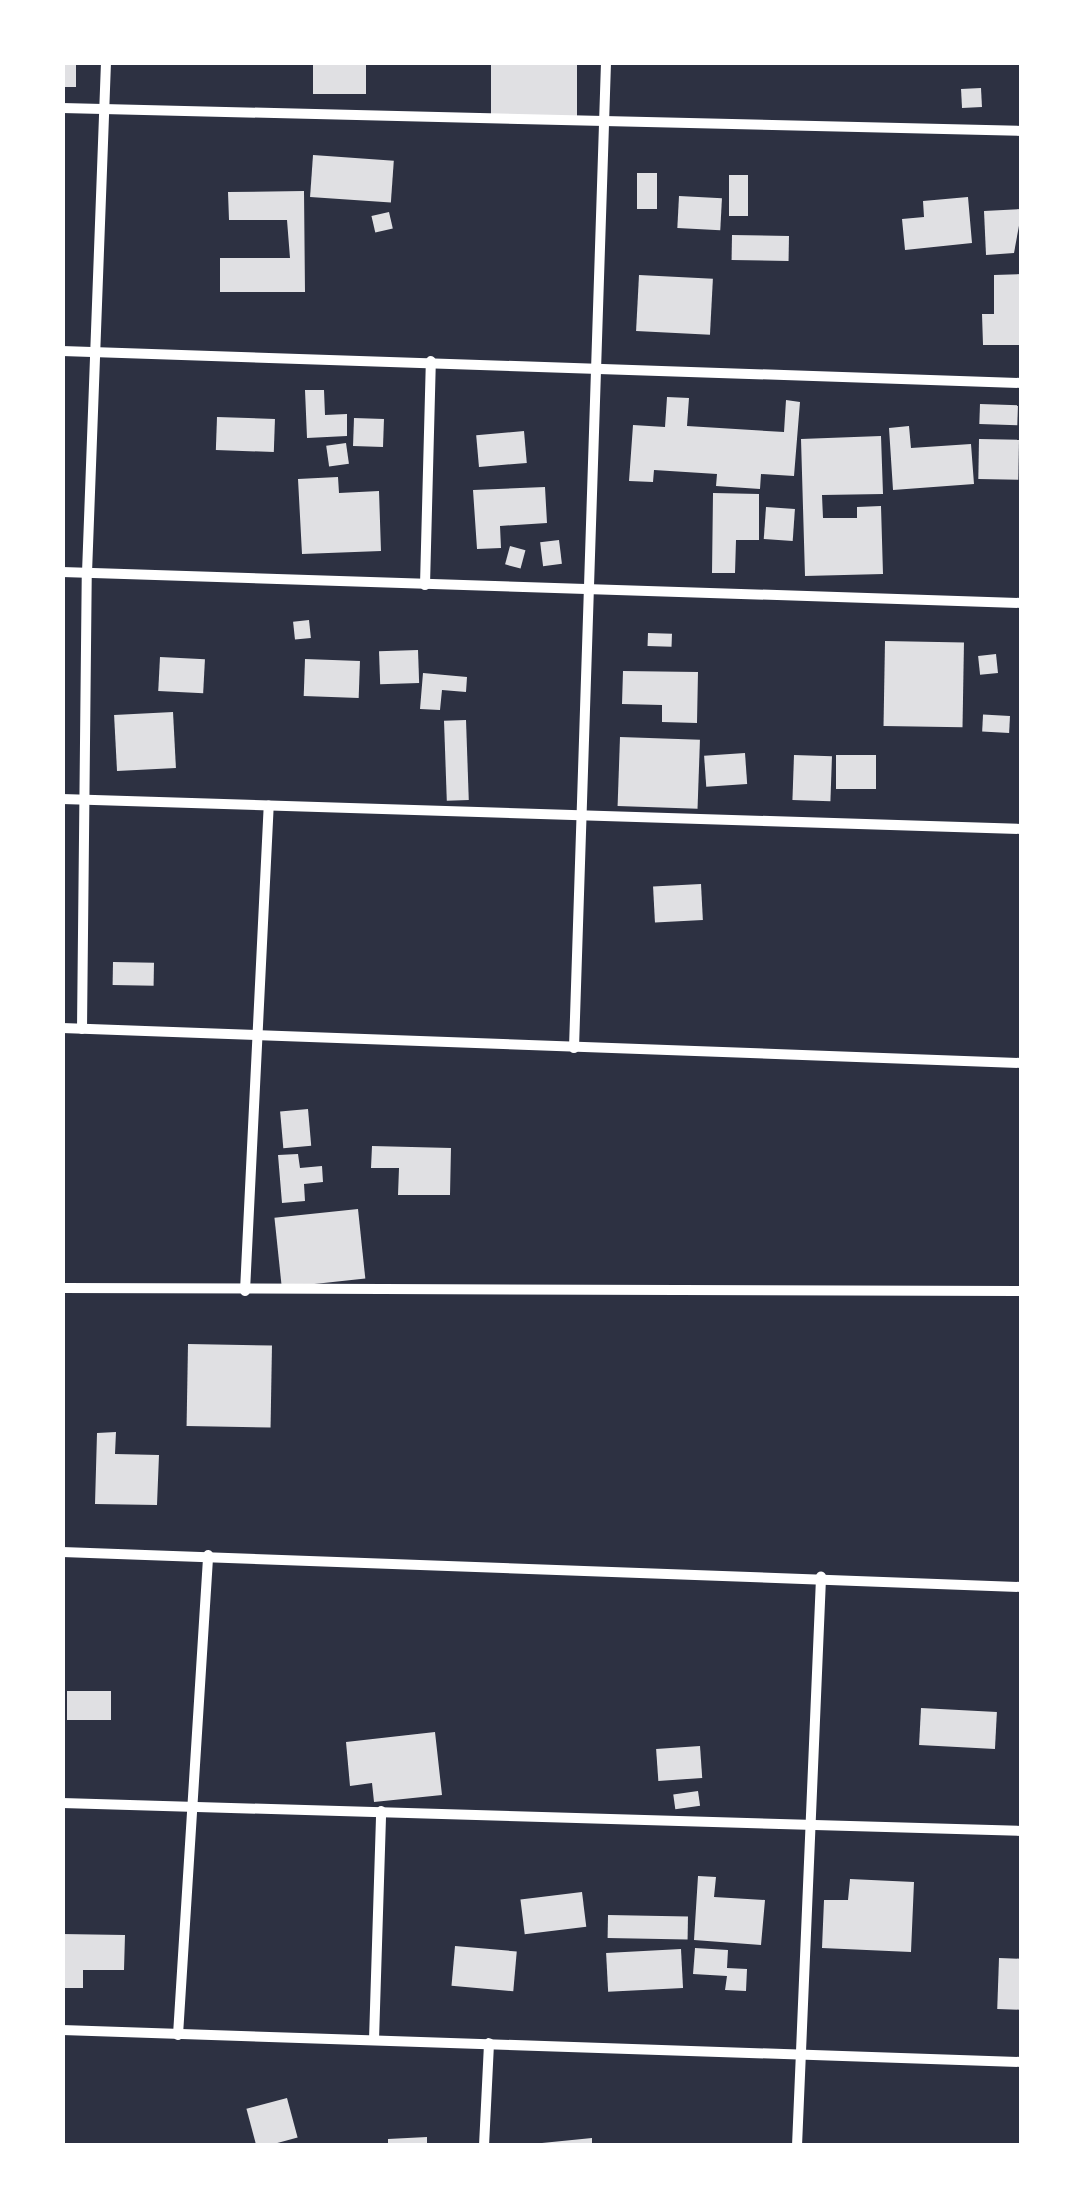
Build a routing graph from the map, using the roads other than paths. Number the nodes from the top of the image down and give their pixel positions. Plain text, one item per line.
1 (106, 62) edge
2 (606, 62) edge
3 (62, 108) edge
4 (106, 110) junction
5 (605, 125) junction
6 (1022, 131) edge
7 (62, 351) edge
8 (96, 352) junction
9 (431, 361) junction
10 (594, 366) junction
11 (1022, 382) edge
12 (62, 572) edge
13 (87, 573) junction
14 (425, 585) junction
15 (586, 590) junction
16 (1022, 603) edge
17 (62, 800) edge
18 (86, 800) junction
19 (269, 806) junction
20 (582, 812) junction
21 (1022, 829) edge
22 (62, 1028) edge
23 (82, 1029) junction
24 (259, 1036) junction
25 (574, 1048) junction
26 (1022, 1064) edge
27 (62, 1288) edge
28 (1022, 1290) edge
29 (245, 1291) junction
30 (62, 1552) edge
31 (208, 1555) junction
32 (821, 1578) junction
33 (1022, 1587) edge
34 (62, 1803) edge
35 (192, 1806) junction
36 (380, 1811) junction
37 (814, 1822) junction
38 (1022, 1831) edge
39 (62, 2030) edge
40 (178, 2035) junction
41 (374, 2040) junction
42 (489, 2043) junction
43 (804, 2054) junction
44 (1022, 2062) edge
45 (484, 2146) edge
46 (797, 2146) edge

1 - 4 street
2 - 5 street
3 - 4 street
4 - 5 street
4 - 8 street
5 - 6 street
5 - 10 street
7 - 8 street
8 - 9 street
8 - 13 street
9 - 10 street
9 - 14 street
10 - 11 street
10 - 15 street
12 - 13 street
13 - 14 street
13 - 18 street
14 - 15 street
15 - 16 street
15 - 20 street
17 - 18 street
18 - 19 street
18 - 23 street
19 - 20 street
19 - 24 street
20 - 21 street
20 - 25 street
22 - 23 street
23 - 24 street
24 - 25 street
24 - 29 street
25 - 26 street
27 - 29 street
28 - 29 street
30 - 31 street
31 - 32 street
31 - 35 street
32 - 33 street
32 - 37 street
34 - 35 street
35 - 36 street
35 - 40 street
36 - 37 street
36 - 41 street
37 - 38 street
37 - 43 street
39 - 40 street
40 - 41 street
41 - 42 street
42 - 43 street
42 - 45 street
43 - 44 street
43 - 46 street

